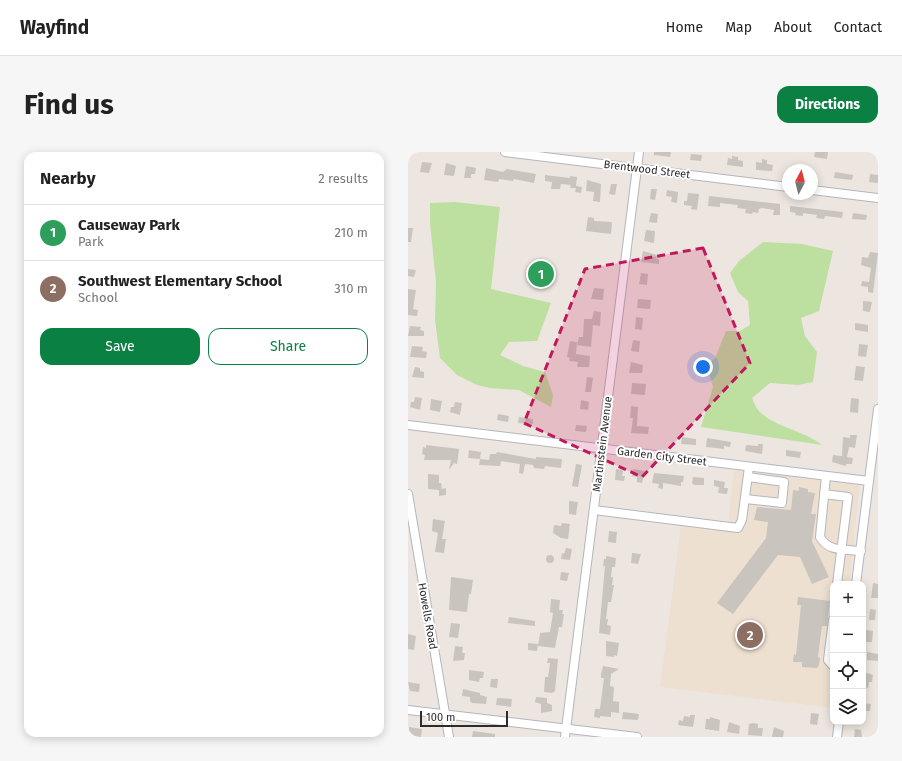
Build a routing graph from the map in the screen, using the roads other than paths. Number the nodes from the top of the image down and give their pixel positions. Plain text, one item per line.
1 (505, 152) edge
2 (639, 152) edge
3 (637, 168) junction
4 (782, 186) edge
5 (818, 191) edge
6 (878, 198) edge
7 (878, 409) edge
8 (408, 425) edge
9 (601, 448) junction
10 (749, 467) junction
11 (826, 476) junction
12 (748, 478) junction
13 (869, 481) junction
14 (408, 494) edge
15 (824, 494) junction
16 (745, 499) junction
17 (594, 510) junction
18 (842, 549) junction
19 (860, 550) junction
20 (837, 581) edge
21 (856, 581) edge
22 (830, 644) edge
23 (830, 663) edge
24 (408, 710) edge
25 (445, 714) junction
26 (839, 725) edge
27 (566, 733) edge
28 (449, 737) edge
29 (637, 737) edge
30 (837, 737) edge

1 - 3 street, Brentwood Street
2 - 3 street, Martinstein Avenue
3 - 4 street, Brentwood Street
3 - 9 street, Martinstein Avenue
5 - 6 street
7 - 13 street
8 - 9 street, Garden City Street
9 - 10 street, Garden City Street
9 - 17 street, Martinstein Avenue
10 - 11 street, Garden City Street
10 - 12 street
11 - 13 street, Garden City Street
11 - 15 street
12 - 16 street
12 - 16 street
13 - 19 street
14 - 25 street, Howells Road
15 - 18 street
15 - 18 street
16 - 17 street
17 - 27 street, Martinstein Avenue
18 - 19 street
18 - 20 street
19 - 21 street
22 - 23 street
24 - 25 street
25 - 27 street
25 - 28 street, Howells Road
26 - 30 street
27 - 29 street

